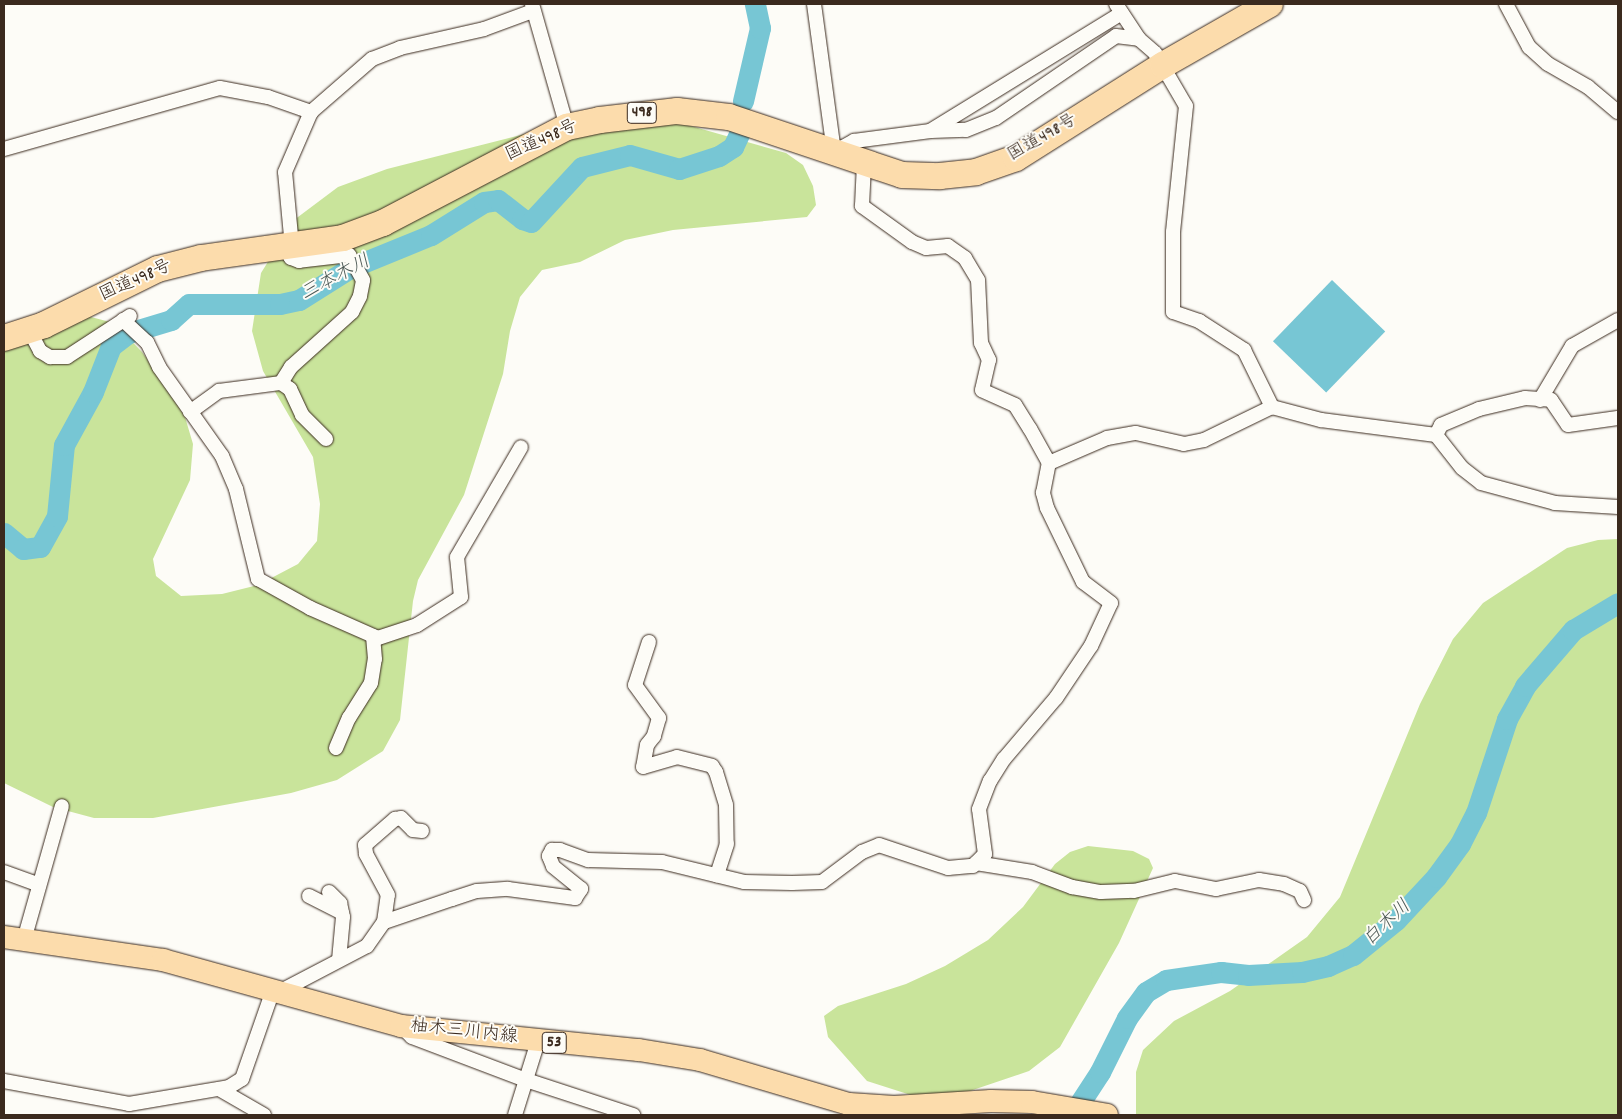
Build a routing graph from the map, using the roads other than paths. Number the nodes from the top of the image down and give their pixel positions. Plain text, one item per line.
1 (814, 4) edge
2 (1270, 4) edge
3 (1506, 4) edge
4 (532, 7) edge
5 (1119, 9) edge
6 (1139, 39) junction
7 (1163, 65) junction
8 (311, 112) junction
9 (1618, 112) edge
10 (567, 127) junction
11 (930, 131) junction
12 (4, 148) edge
13 (834, 152) junction
14 (864, 164) junction
15 (288, 248) junction
16 (1618, 320) edge
17 (29, 330) junction
18 (4, 338) edge
19 (281, 383) junction
20 (1540, 400) junction
21 (1272, 407) junction
22 (190, 412) junction
23 (1618, 418) edge
24 (1436, 435) junction
25 (326, 439) dead end
26 (521, 447) dead end
27 (1049, 463) junction
28 (1618, 507) edge
29 (373, 636) junction
30 (649, 642) dead end
31 (336, 748) dead end
32 (62, 806) dead end
33 (422, 831) dead end
34 (976, 864) junction
35 (4, 872) edge
36 (718, 875) junction
37 (40, 885) junction
38 (329, 892) dead end
39 (309, 896) dead end
40 (1304, 900) dead end
41 (342, 913) junction
42 (384, 922) junction
43 (14, 938) edge
44 (339, 960) junction
45 (276, 991) junction
46 (401, 1026) junction
47 (538, 1041) junction
48 (526, 1080) junction
49 (4, 1081) edge
50 (219, 1089) junction
51 (264, 1115) edge
52 (515, 1115) edge
53 (633, 1115) edge
54 (1107, 1115) edge

1 - 13 street
2 - 7 highway, 国道498号 / 498
3 - 9 street
4 - 8 street
4 - 10 street
5 - 6 street
5 - 11 street
6 - 7 street
6 - 11 street
7 - 14 highway, 国道498号 / 498
7 - 21 street
8 - 12 street
8 - 15 street
10 - 13 highway, 国道498号 / 498
10 - 15 highway, 国道498号 / 498
11 - 13 street
13 - 14 highway, 国道498号 / 498
14 - 27 street
15 - 17 highway, 国道498号 / 498
15 - 19 street
16 - 20 street
17 - 18 highway, 国道498号 / 498
17 - 22 street
19 - 22 street
19 - 25 street
20 - 23 street
20 - 24 street
21 - 24 street
21 - 27 street
22 - 29 street
24 - 28 street
26 - 29 street
27 - 34 street
29 - 31 street
30 - 36 street
32 - 37 street
33 - 42 street
34 - 36 street
34 - 40 street
35 - 37 street
36 - 42 street
37 - 43 street
38 - 41 street
39 - 41 street
41 - 44 street
42 - 44 street
43 - 45 main road, 柚木三川内線 / 53
44 - 45 street
45 - 46 main road, 柚木三川内線 / 53
45 - 50 street
46 - 47 main road, 柚木三川内線 / 53
46 - 48 street
47 - 48 street
47 - 54 main road, 柚木三川内線 / 53
48 - 52 street
48 - 53 street
49 - 50 street
50 - 51 street

